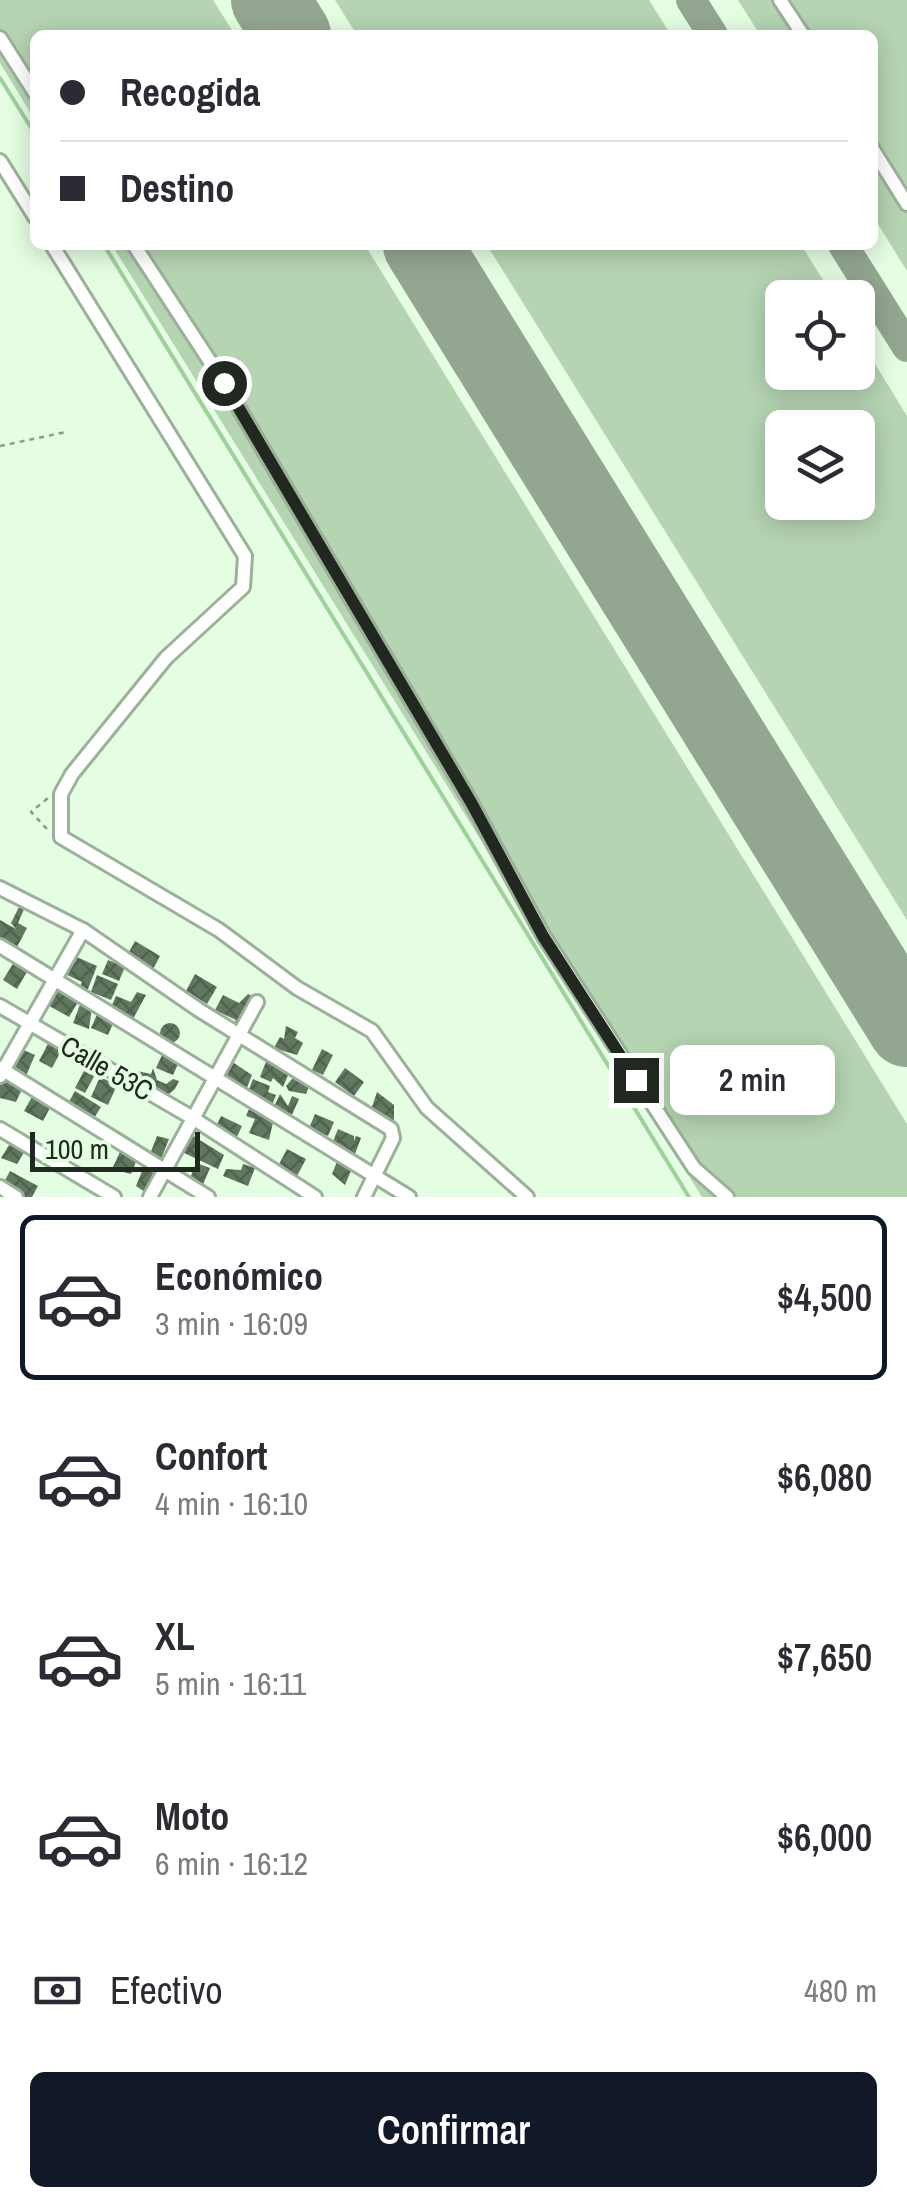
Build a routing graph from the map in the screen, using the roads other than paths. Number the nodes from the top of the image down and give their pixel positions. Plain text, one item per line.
1 (780, 0) edge
2 (799, 30) edge
3 (0, 38) edge
4 (30, 86) edge
5 (878, 158) edge
6 (0, 161) edge
7 (907, 204) edge
8 (30, 209) edge
9 (55, 250) edge
10 (137, 250) edge
11 (0, 888) edge
12 (83, 930) junction
13 (0, 946) edge
14 (54, 978) junction
15 (257, 1002) dead end
16 (0, 1006) edge
17 (30, 1024) junction
18 (239, 1035) junction
19 (1, 1072) edge
20 (216, 1077) junction
21 (191, 1118) junction
22 (0, 1129) edge
23 (164, 1169) junction
24 (375, 1176) junction
25 (0, 1188) edge
26 (16, 1197) edge
27 (114, 1197) edge
28 (150, 1197) edge
29 (208, 1197) edge
30 (315, 1197) edge
31 (364, 1197) edge
32 (409, 1197) edge
33 (528, 1197) edge
34 (727, 1197) edge

1 - 2 street
3 - 4 street
5 - 7 street
6 - 8 street
9 - 33 street
10 - 34 street
11 - 12 street
12 - 14 street
12 - 18 street
13 - 14 street
14 - 17 street
14 - 20 street
15 - 18 street
16 - 17 street, Calle 53C
17 - 19 street
17 - 21 street, Calle 53C
18 - 20 street
18 - 24 street
19 - 23 street
20 - 21 street
20 - 24 street
21 - 23 street
21 - 30 street, Calle 53C
22 - 27 street
23 - 28 street
23 - 29 street
24 - 31 street
24 - 32 street
25 - 26 street

